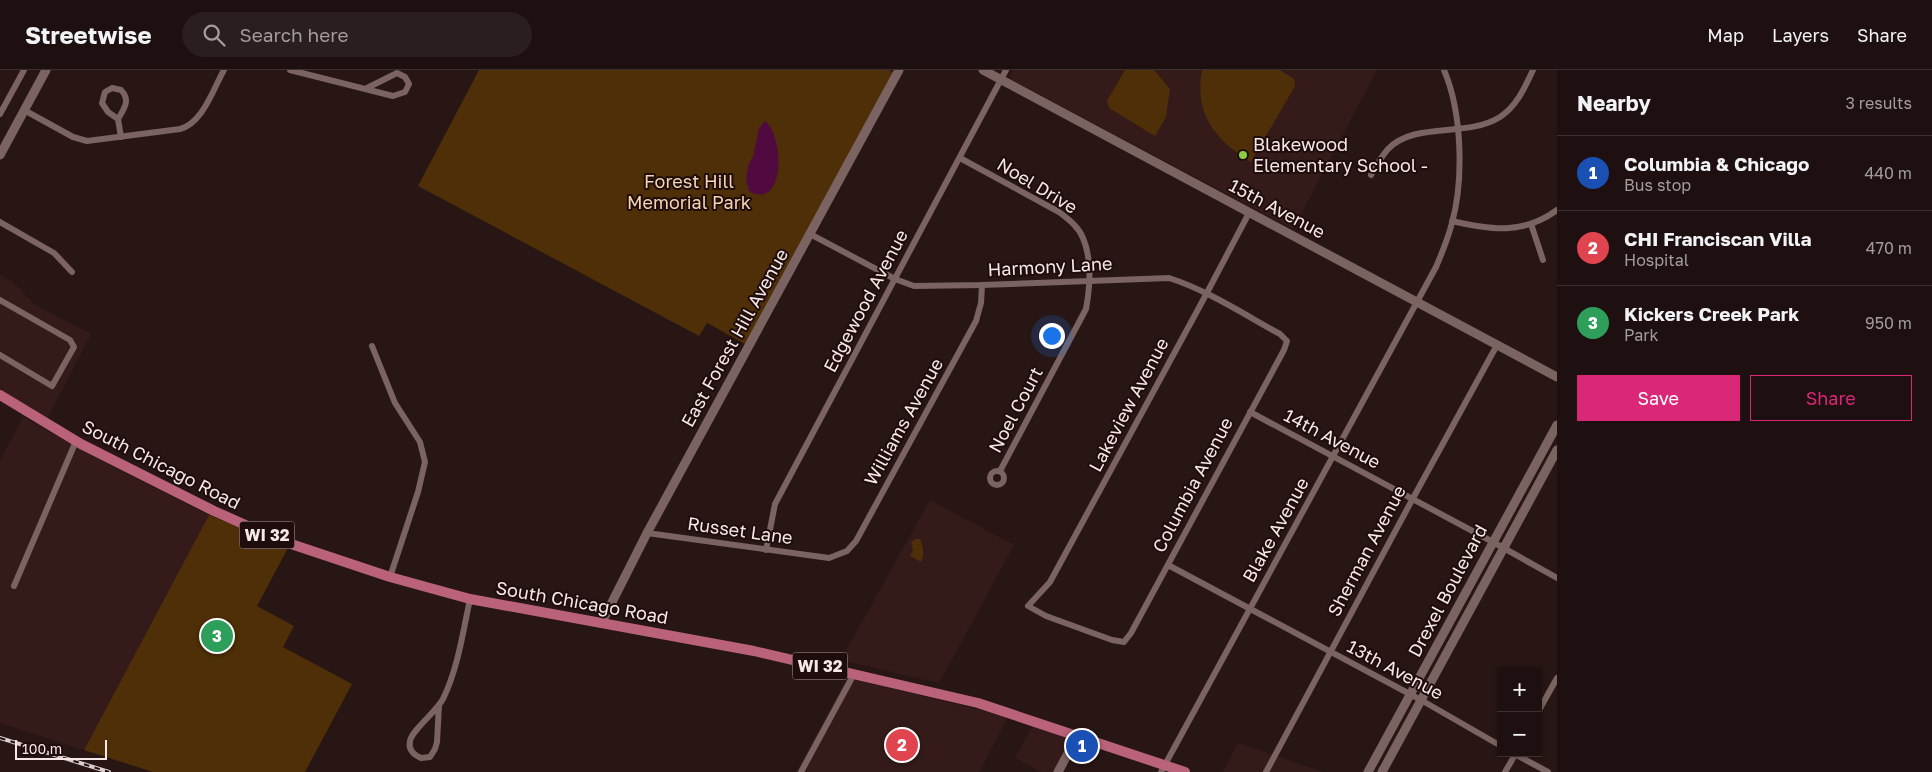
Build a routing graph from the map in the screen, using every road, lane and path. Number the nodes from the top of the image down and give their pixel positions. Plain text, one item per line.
1 (24, 70) edge
2 (46, 70) edge
3 (224, 70) edge
4 (290, 70) edge
5 (899, 70) edge
6 (983, 70) edge
7 (1006, 70) edge
8 (1444, 70) edge
9 (1533, 70) edge
10 (1001, 80) junction
11 (367, 88) junction
12 (24, 110) junction
13 (0, 114) edge
14 (118, 119) junction
15 (1458, 130) junction
16 (121, 138) junction
17 (0, 155) edge
18 (960, 158) junction
19 (1372, 175) dead end
20 (1557, 210) edge
21 (1249, 213) junction
22 (1452, 221) junction
23 (0, 222) edge
24 (1531, 224) junction
25 (810, 234) junction
26 (1543, 260) dead end
27 (72, 272) dead end
28 (895, 279) junction
29 (1088, 280) junction
30 (982, 285) junction
31 (1206, 294) junction
32 (0, 300) edge
33 (1418, 302) junction
34 (1287, 341) joint
35 (1497, 345) junction
36 (372, 346) dead end
37 (0, 355) edge
38 (1557, 377) edge
39 (0, 395) edge
40 (1250, 412) junction
41 (1557, 424) edge
42 (76, 441) junction
43 (1557, 450) edge
44 (1333, 457) junction
45 (1000, 471) dead end
46 (1412, 500) junction
47 (648, 533) junction
48 (1493, 542) junction
49 (1504, 548) junction
50 (766, 550) junction
51 (829, 558) joint
52 (1168, 565) junction
53 (390, 577) junction
54 (1557, 578) edge
55 (14, 586) dead end
56 (470, 599) junction
57 (1250, 609) junction
58 (602, 622) junction
59 (1124, 642) joint
60 (1330, 652) junction
61 (854, 674) junction
62 (1557, 678) edge
63 (1410, 695) junction
64 (1421, 700) junction
65 (439, 705) junction
66 (1542, 705) edge
67 (1078, 735) junction
68 (1497, 744) edge
69 (1513, 757) edge
70 (1520, 757) edge
71 (1163, 769) edge
72 (801, 772) edge
73 (1058, 772) edge
74 (1185, 772) edge
75 (1266, 772) edge
76 (1368, 772) edge
77 (1382, 772) edge
78 (1505, 772) edge
79 (1548, 772) edge

1 - 13 street
2 - 12 street
3 - 16 street
4 - 11 street
5 - 25 street, East Forest Hill Avenue
6 - 10 street, 15th Avenue
7 - 10 street, Edgewood Avenue
8 - 15 street, Blake Avenue
9 - 15 street
10 - 18 street, Edgewood Avenue
10 - 21 street, 15th Avenue
11 - 11 street
12 - 16 street
12 - 17 street
14 - 14 street
14 - 16 street
15 - 19 street
15 - 22 street, Blake Avenue
18 - 28 street, Edgewood Avenue
18 - 29 street, Noel Drive
20 - 24 street
21 - 31 street, Lakeview Avenue
21 - 33 street, 15th Avenue
22 - 24 street
22 - 33 street, Blake Avenue
23 - 27 street
24 - 26 street
25 - 28 street, Harmony Lane
25 - 47 street, East Forest Hill Avenue
28 - 30 street, Harmony Lane
28 - 50 street, Edgewood Avenue
29 - 30 street, Harmony Lane
29 - 31 street, Harmony Lane
29 - 45 street, Noel Court
30 - 51 street, Williams Avenue
31 - 34 street, Harmony Lane
31 - 59 street, Lakeview Avenue
32 - 37 street
33 - 35 street, 15th Avenue
33 - 44 street, Blake Avenue
34 - 40 street, Columbia Avenue
35 - 38 street, 15th Avenue
35 - 46 street, Sherman Avenue
36 - 53 street
39 - 42 main road, South Chicago Road / WI 32
40 - 44 street, 14th Avenue
40 - 52 street, Columbia Avenue
41 - 48 street, Drexel Boulevard
42 - 53 main road, South Chicago Road / WI 32
42 - 55 street
43 - 49 street, Drexel Boulevard
44 - 46 street, 14th Avenue
44 - 57 street, Blake Avenue
46 - 48 street, 14th Avenue
46 - 60 street, Sherman Avenue
47 - 50 street, Russet Lane
47 - 58 street, East Forest Hill Avenue
48 - 49 street, 14th Avenue
48 - 63 street, Drexel Boulevard
49 - 54 street, 14th Avenue
49 - 64 street, Drexel Boulevard
50 - 51 street, Russet Lane
52 - 57 street, 13th Avenue
52 - 59 street, Columbia Avenue
53 - 56 main road, South Chicago Road / WI 32
56 - 58 main road, South Chicago Road / WI 32
56 - 65 street
57 - 60 street, 13th Avenue
57 - 71 street, Blake Avenue
58 - 61 main road, South Chicago Road / WI 32
60 - 63 street, 13th Avenue
60 - 75 street, Sherman Avenue
61 - 67 main road, South Chicago Road / WI 32
61 - 72 street
62 - 66 street
63 - 64 street, 13th Avenue
63 - 76 street, Drexel Boulevard
64 - 68 street, 13th Avenue
64 - 77 street, Drexel Boulevard
65 - 65 street
67 - 71 main road, South Chicago Road / WI 32
67 - 73 street
69 - 78 street
70 - 79 street
71 - 74 main road, South Chicago Road / WI 32

